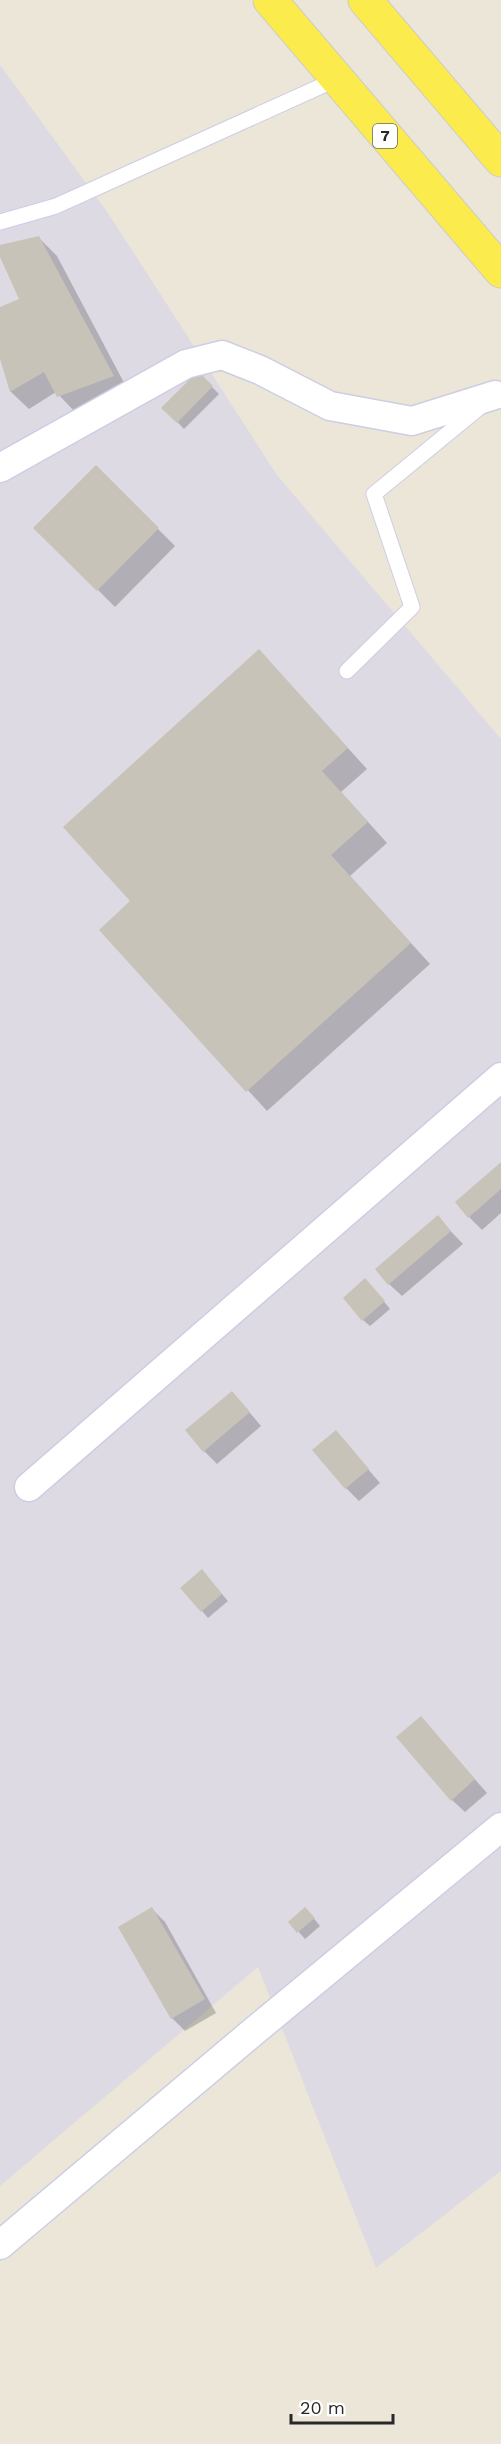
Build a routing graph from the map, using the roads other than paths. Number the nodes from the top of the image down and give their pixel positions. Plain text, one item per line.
1 (270, 0) edge
2 (365, 0) edge
3 (337, 79) junction
4 (501, 160) edge
5 (0, 222) edge
6 (501, 271) edge
7 (498, 393) edge
8 (0, 468) edge
9 (347, 671) dead end
10 (501, 1077) edge
11 (29, 1487) dead end
12 (501, 1827) edge
13 (0, 2245) edge

1 - 3 main road, 7
2 - 4 main road
3 - 5 lane
3 - 6 main road, 7
7 - 8 street
7 - 9 lane
10 - 11 street
12 - 13 street

